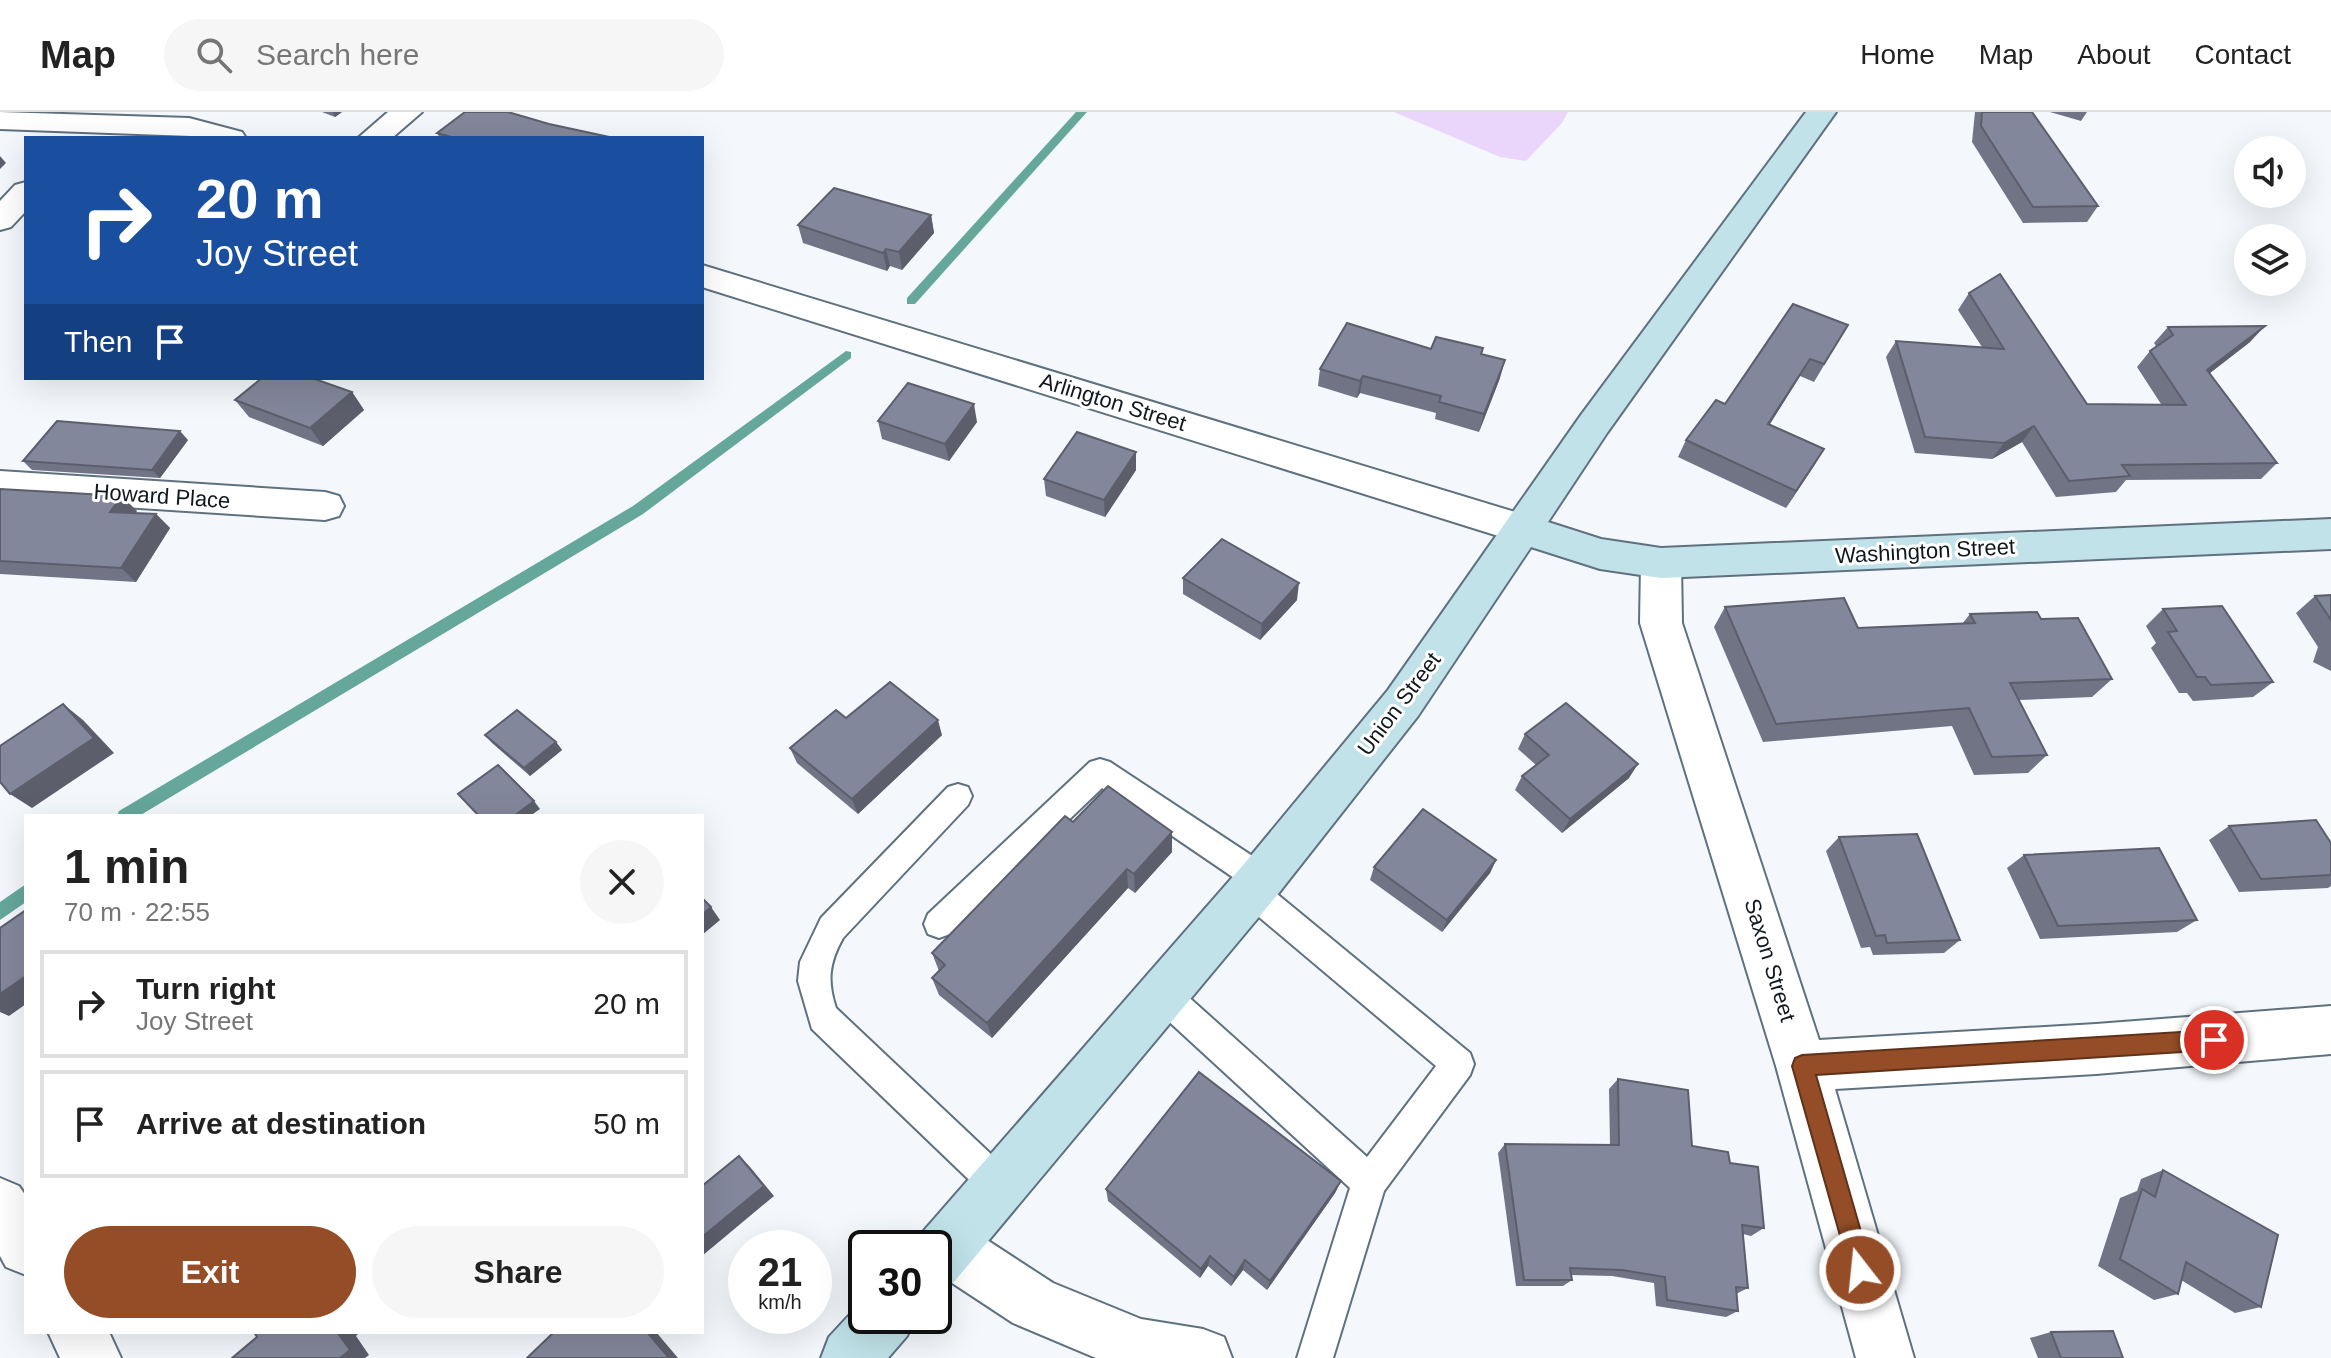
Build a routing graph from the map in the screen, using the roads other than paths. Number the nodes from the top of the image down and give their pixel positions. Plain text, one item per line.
1 (407, 112) edge
2 (1821, 112) edge
3 (0, 120) edge
4 (82, 131) edge
5 (223, 136) edge
6 (376, 136) edge
7 (24, 194) edge
8 (0, 220) edge
9 (704, 277) edge
10 (0, 485) edge
11 (325, 506) dead end
12 (1524, 529) junction
13 (2331, 534) edge
14 (1661, 563) junction
15 (958, 796) dead end
16 (1256, 885) junction
17 (939, 924) dead end
18 (1163, 995) junction
19 (2331, 1030) edge
20 (1802, 1066) junction
21 (1369, 1182) junction
22 (1000, 1186) junction
23 (0, 1205) edge
24 (952, 1242) edge
25 (24, 1244) edge
26 (952, 1261) edge
27 (78, 1334) edge
28 (871, 1334) edge
29 (92, 1358) edge
30 (850, 1358) edge
31 (1203, 1358) edge
32 (1315, 1358) edge
33 (1885, 1358) edge

1 - 6 street
2 - 12 main road, Union Street
3 - 4 street
4 - 5 street
7 - 8 street
9 - 12 street, Arlington Street
10 - 11 street, Howard Place
12 - 14 main road, Washington Street
12 - 16 main road, Union Street
13 - 14 main road, Washington Street
14 - 20 street, Saxon Street
15 - 22 lane
16 - 17 lane
16 - 18 main road, Union Street
16 - 21 lane
18 - 21 lane
18 - 22 main road, Union Street
19 - 20 street
20 - 33 street, Saxon Street
21 - 32 lane
22 - 24 main road, Union Street
23 - 25 street
26 - 31 street
27 - 29 street
28 - 30 main road

